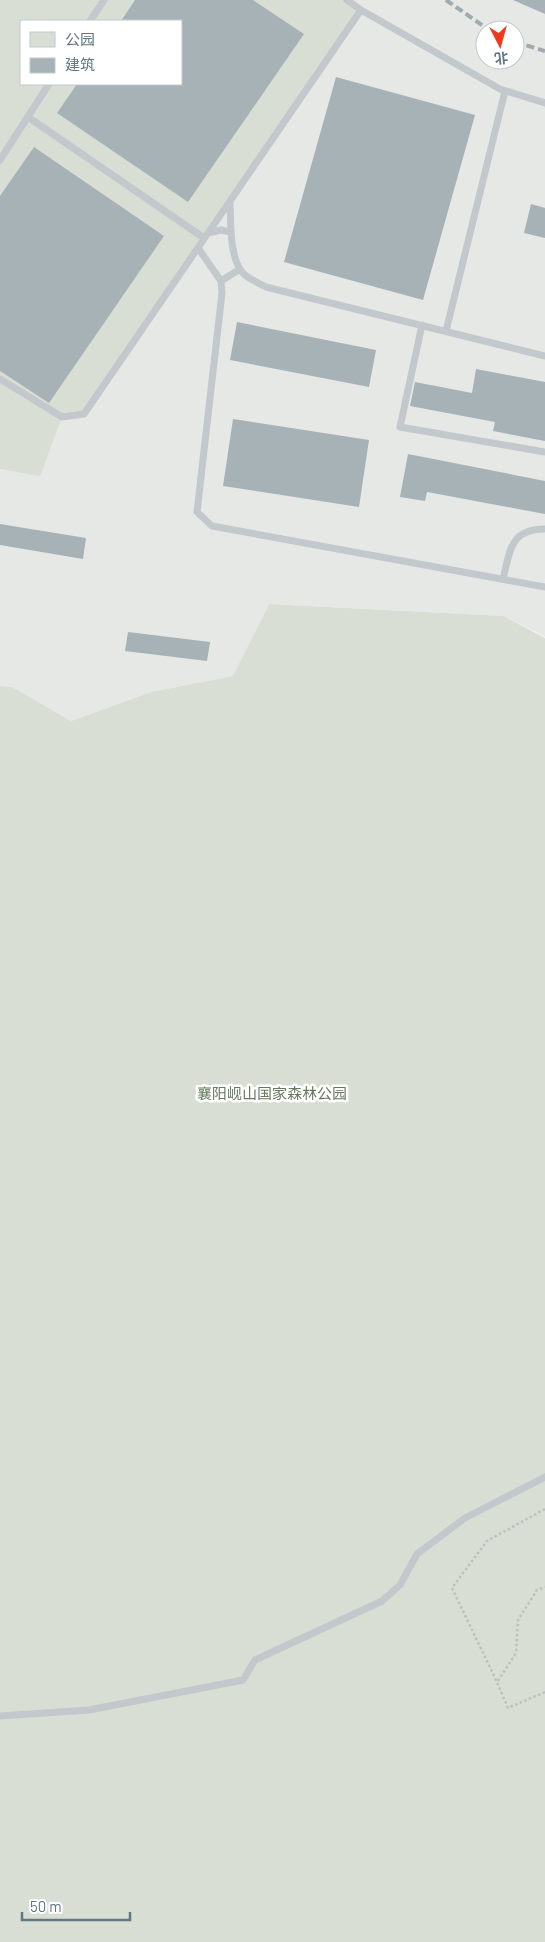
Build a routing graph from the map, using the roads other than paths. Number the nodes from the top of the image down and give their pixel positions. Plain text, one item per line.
1 (104, 0) edge
2 (347, 0) edge
3 (362, 10) junction
4 (91, 20) edge
5 (48, 85) edge
6 (505, 91) junction
7 (545, 103) edge
8 (28, 117) junction
9 (0, 160) edge
10 (230, 201) junction
11 (231, 232) junction
12 (206, 236) junction
13 (198, 248) junction
14 (240, 269) junction
15 (221, 281) junction
16 (422, 325) junction
17 (446, 331) junction
18 (545, 356) edge
19 (0, 379) edge
20 (545, 452) edge
21 (545, 530) edge
22 (503, 579) junction
23 (545, 587) edge
24 (545, 1477) edge
25 (0, 1716) edge

1 - 4 lane
2 - 3 lane
3 - 6 lane
3 - 10 lane
5 - 8 lane
6 - 7 lane
6 - 17 lane
8 - 9 lane
8 - 12 lane
10 - 11 lane
10 - 12 lane
11 - 12 lane
11 - 14 lane
12 - 13 lane
13 - 15 lane
13 - 19 lane
14 - 15 lane
14 - 16 lane
15 - 22 lane
16 - 17 lane
16 - 20 lane
17 - 18 lane
21 - 22 lane
22 - 23 lane
24 - 25 lane

